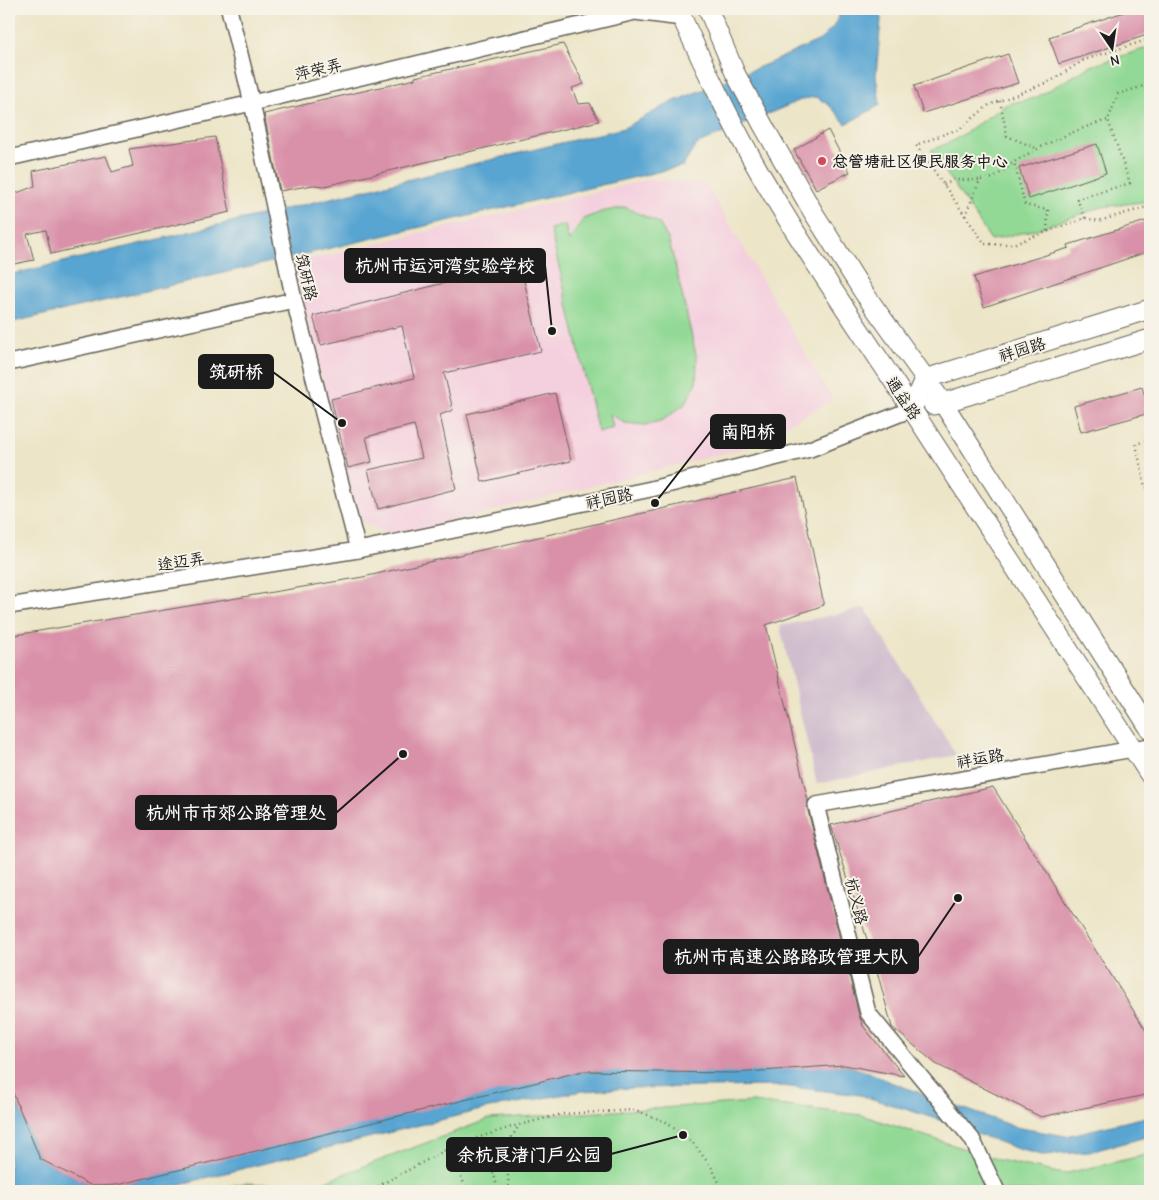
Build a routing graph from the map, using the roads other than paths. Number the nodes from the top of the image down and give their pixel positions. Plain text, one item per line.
1 (229, 9) edge
2 (708, 9) edge
3 (636, 10) edge
4 (680, 13) edge
5 (252, 103) junction
6 (9, 158) edge
7 (294, 300) junction
8 (1150, 309) edge
9 (1150, 339) edge
10 (9, 364) edge
11 (925, 379) junction
12 (943, 403) junction
13 (912, 409) junction
14 (358, 550) junction
15 (9, 606) edge
16 (1150, 729) edge
17 (1142, 747) edge
18 (1150, 775) edge
19 (816, 805) joint
20 (997, 1191) edge

1 - 5 street, 筑研路
2 - 11 main road, 通益路
3 - 4 street, 萍荣弄
3 - 5 street, 萍荣弄
4 - 13 main road, 通益路
5 - 6 street, 萍荣弄
5 - 7 street, 筑研路
7 - 10 street
7 - 14 street, 筑研路
8 - 11 main road, 祥园路
9 - 12 main road, 祥园路
11 - 12 main road, 通益路
11 - 13 main road
12 - 13 main road, 祥园路
12 - 16 main road, 通益路
13 - 14 street, 祥园路
13 - 17 main road, 通益路
14 - 15 street, 途迈弄
17 - 18 main road, 通益路
17 - 19 street, 祥运路
19 - 20 street, 杭义路

